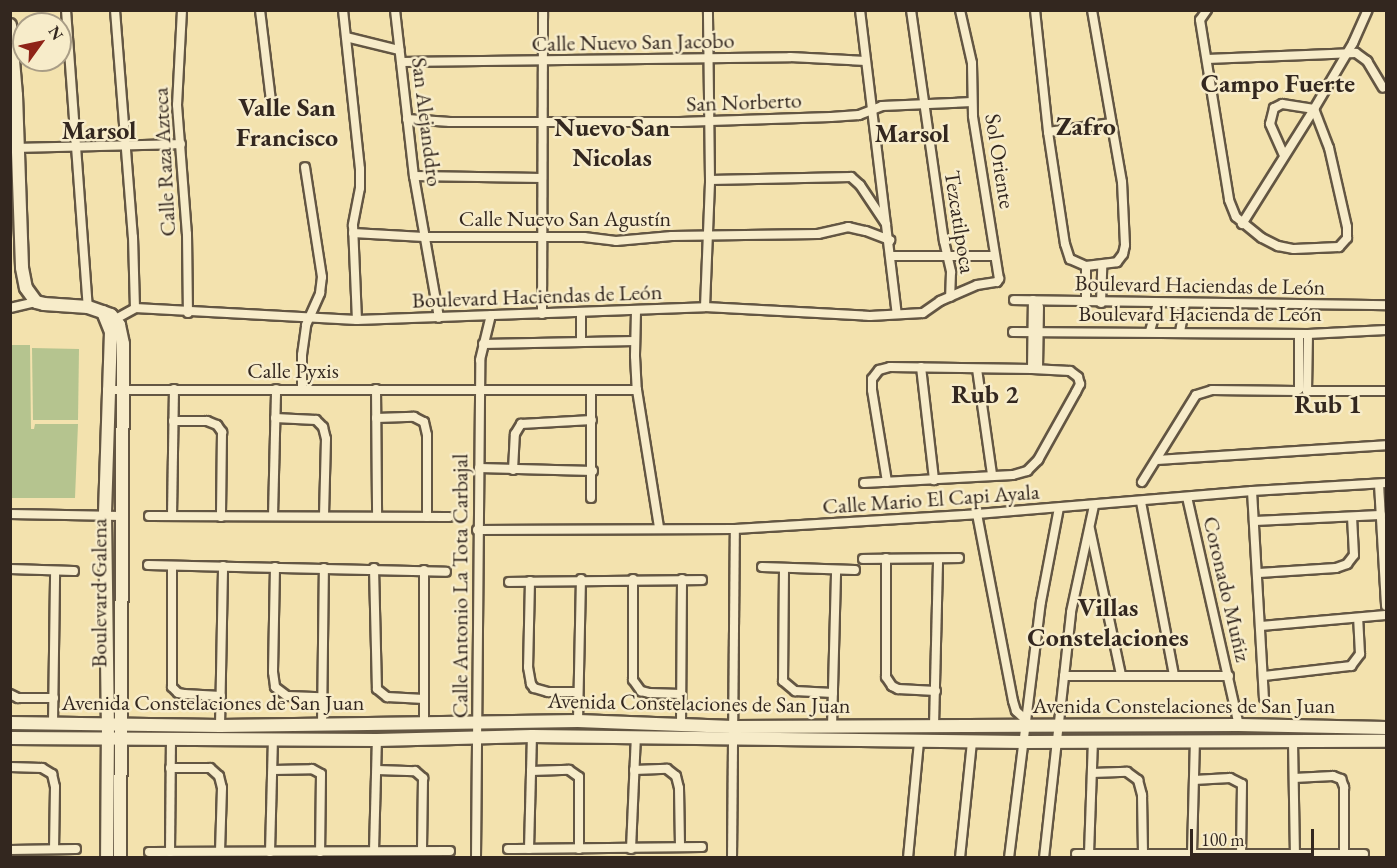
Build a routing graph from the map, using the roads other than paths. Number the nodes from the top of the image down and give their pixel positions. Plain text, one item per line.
1 (66, 10) edge
2 (115, 10) edge
3 (182, 10) edge
4 (260, 10) edge
5 (343, 10) edge
6 (395, 10) edge
7 (543, 10) edge
8 (708, 10) edge
9 (860, 10) edge
10 (911, 10) edge
11 (960, 10) edge
12 (1035, 10) edge
13 (1092, 10) edge
14 (1207, 10) edge
15 (1369, 12) edge
16 (10, 25) edge
17 (346, 37) junction
18 (399, 50) junction
19 (1347, 53) junction
20 (709, 58) junction
21 (1207, 59) junction
22 (866, 61) junction
23 (401, 62) junction
24 (541, 62) junction
25 (1383, 88) dead end
26 (13, 95) edge
27 (271, 101) dead end
28 (972, 102) junction
29 (925, 103) junction
30 (1314, 108) junction
31 (872, 111) junction
32 (407, 119) junction
33 (708, 120) junction
34 (542, 121) junction
35 (1111, 123) junction
36 (1048, 132) junction
37 (127, 144) junction
38 (181, 144) junction
39 (76, 146) junction
40 (18, 148) junction
41 (1284, 156) junction
42 (305, 167) dead end
43 (414, 176) junction
44 (542, 178) junction
45 (710, 180) junction
46 (16, 208) edge
47 (1242, 224) junction
48 (888, 226) junction
49 (353, 233) junction
50 (540, 236) junction
51 (424, 237) junction
52 (706, 237) junction
53 (890, 240) junction
54 (892, 256) junction
55 (995, 256) junction
56 (947, 257) junction
57 (1086, 266) junction
58 (1102, 266) junction
59 (964, 290) joint
60 (950, 297) junction
61 (1014, 300) dead end
62 (1036, 300) junction
63 (36, 302) junction
64 (1086, 302) junction
65 (1101, 303) junction
66 (1158, 303) junction
67 (1185, 304) junction
68 (1386, 305) edge
69 (88, 307) junction
70 (705, 307) junction
71 (10, 308) edge
72 (135, 308) junction
73 (636, 311) junction
74 (188, 313) junction
75 (581, 313) junction
76 (542, 314) junction
77 (897, 314) junction
78 (491, 315) junction
79 (439, 318) junction
80 (309, 319) junction
81 (357, 320) junction
82 (112, 323) junction
83 (1386, 330) edge
84 (1150, 331) junction
85 (1013, 332) dead end
86 (1180, 332) junction
87 (1036, 333) junction
88 (1303, 334) junction
89 (635, 341) junction
90 (581, 342) junction
91 (483, 344) junction
92 (921, 367) junction
93 (977, 369) junction
94 (1035, 369) junction
95 (123, 389) junction
96 (174, 389) junction
97 (276, 389) junction
98 (302, 389) junction
99 (376, 389) junction
100 (479, 389) junction
101 (107, 390) junction
102 (591, 390) junction
103 (637, 390) junction
104 (1386, 391) edge
105 (275, 418) junction
106 (376, 418) junction
107 (592, 420) junction
108 (173, 421) junction
109 (1386, 445) edge
110 (1157, 460) junction
111 (479, 468) junction
112 (513, 470) junction
113 (593, 471) junction
114 (992, 476) junction
115 (934, 480) junction
116 (887, 482) junction
117 (1142, 482) dead end
118 (864, 483) dead end
119 (1382, 484) edge
120 (1252, 491) junction
121 (1187, 496) junction
122 (591, 498) dead end
123 (1141, 502) junction
124 (1094, 506) junction
125 (1059, 508) junction
126 (10, 514) edge
127 (977, 514) junction
128 (105, 515) junction
129 (1381, 515) junction
130 (121, 516) junction
131 (149, 516) dead end
132 (172, 516) junction
133 (273, 516) junction
134 (324, 516) junction
135 (376, 516) junction
136 (221, 517) junction
137 (427, 517) junction
138 (449, 517) dead end
139 (1352, 517) junction
140 (1254, 521) junction
141 (659, 528) junction
142 (1089, 528) junction
143 (735, 529) junction
144 (477, 530) junction
145 (886, 558) junction
146 (959, 558) dead end
147 (863, 559) dead end
148 (938, 559) junction
149 (148, 565) dead end
150 (172, 566) junction
151 (223, 567) junction
152 (275, 567) junction
153 (324, 567) junction
154 (762, 567) dead end
155 (374, 568) junction
156 (784, 568) junction
157 (10, 569) edge
158 (423, 570) junction
159 (836, 570) junction
160 (855, 570) dead end
161 (55, 571) junction
162 (74, 571) dead end
163 (446, 572) dead end
164 (1259, 573) junction
165 (1385, 573) edge
166 (581, 579) junction
167 (633, 579) junction
168 (682, 579) junction
169 (702, 580) dead end
170 (530, 581) junction
171 (508, 582) dead end
172 (1386, 606) edge
173 (1386, 615) edge
174 (1358, 618) junction
175 (1261, 626) junction
176 (1121, 675) junction
177 (1174, 675) junction
178 (1064, 676) junction
179 (1229, 676) junction
180 (1264, 676) junction
181 (936, 691) junction
182 (578, 692) junction
183 (833, 693) junction
184 (10, 694) edge
185 (681, 694) junction
186 (221, 696) junction
187 (321, 697) junction
188 (54, 698) junction
189 (1264, 698) dead end
190 (423, 699) junction
191 (578, 721) junction
192 (477, 722) junction
193 (10, 723) edge
194 (53, 723) junction
195 (424, 723) junction
196 (1025, 723) junction
197 (114, 724) junction
198 (681, 724) junction
199 (322, 725) junction
200 (1239, 725) junction
201 (220, 726) junction
202 (934, 726) junction
203 (1059, 726) junction
204 (733, 727) junction
205 (831, 727) junction
206 (1386, 728) edge
207 (532, 736) junction
208 (636, 736) junction
209 (10, 738) edge
210 (478, 738) junction
211 (114, 739) junction
212 (273, 740) junction
213 (377, 740) junction
214 (733, 740) junction
215 (1195, 740) junction
216 (171, 741) junction
217 (919, 741) junction
218 (972, 741) junction
219 (1056, 741) junction
220 (1094, 741) junction
221 (1386, 741) edge
222 (1024, 742) junction
223 (1293, 742) junction
224 (10, 767) edge
225 (170, 768) junction
226 (273, 770) junction
227 (377, 770) junction
228 (634, 770) junction
229 (531, 771) junction
230 (1092, 773) junction
231 (1294, 778) junction
232 (1194, 780) junction
233 (680, 847) junction
234 (702, 847) dead end
235 (54, 849) junction
236 (76, 849) dead end
237 (508, 849) dead end
238 (529, 849) junction
239 (579, 849) junction
240 (631, 849) junction
241 (10, 850) edge
242 (220, 851) junction
243 (374, 851) junction
244 (422, 851) junction
245 (450, 851) dead end
246 (150, 852) dead end
247 (170, 852) junction
248 (270, 852) junction
249 (320, 852) junction
250 (1143, 852) junction
251 (1241, 852) junction
252 (1192, 853) junction
253 (1295, 853) junction
254 (1076, 854) dead end
255 (1089, 854) junction
256 (1344, 854) junction
257 (1364, 854) dead end
258 (106, 858) edge
259 (120, 858) edge
260 (476, 858) edge
261 (732, 858) edge
262 (908, 858) edge
263 (960, 858) edge
264 (1009, 858) edge
265 (1044, 858) edge

1 - 39 street
2 - 37 street
3 - 38 street, Calle Raza Azteca
4 - 27 street
5 - 17 street
6 - 18 street, San Alejanddro
7 - 24 street
8 - 20 street
9 - 22 street
10 - 29 street, Tezcatilpoca
11 - 28 street, Sol Oriente
12 - 36 street
13 - 35 street
14 - 21 street
15 - 19 street
16 - 26 street
17 - 18 street
17 - 49 street
18 - 23 street, San Alejanddro
19 - 21 street
19 - 25 street
19 - 30 street
20 - 22 street, Calle Nuevo San Jacobo
20 - 24 street, Calle Nuevo San Jacobo
20 - 33 street
21 - 47 street
22 - 31 street
23 - 24 street, Calle Nuevo San Jacobo
23 - 32 street, San Alejanddro
24 - 34 street
26 - 40 street
28 - 29 street, San Norberto
28 - 55 street, Sol Oriente
29 - 31 street, San Norberto
29 - 56 street, Tezcatilpoca
30 - 41 street
30 - 41 street
30 - 47 street
31 - 33 street, San Norberto
31 - 48 street
32 - 34 street, San Norberto
32 - 43 street, San Alejanddro
33 - 34 street, San Norberto
33 - 45 street
34 - 44 street
35 - 36 street
35 - 58 street
36 - 57 street
37 - 38 street
37 - 39 street
37 - 72 street
38 - 74 street, Calle Raza Azteca
39 - 40 street
39 - 69 street
40 - 46 street
41 - 47 street
42 - 80 street
43 - 44 street
43 - 51 street, San Alejanddro
44 - 50 street
45 - 48 street
45 - 52 street
46 - 63 street
48 - 53 street
49 - 51 street
49 - 81 street
50 - 51 street, Calle Nuevo San Agustín
50 - 52 street, Calle Nuevo San Agustín
50 - 76 street
51 - 79 street, San Alejanddro
52 - 53 street, Calle Nuevo San Agustín
52 - 70 street
53 - 54 street
54 - 56 street
54 - 77 street
55 - 56 street
55 - 59 street, Sol Oriente
56 - 60 street, Tezcatilpoca
57 - 58 street
57 - 64 street
58 - 65 street
59 - 60 street, Boulevard Haciendas de León
60 - 77 street, Boulevard Haciendas de León
61 - 62 street, Boulevard Haciendas de León
62 - 64 street, Boulevard Haciendas de León
62 - 87 street
63 - 69 street
63 - 71 street
64 - 65 street, Boulevard Haciendas de León
65 - 66 street, Boulevard Haciendas de León
66 - 67 street, Boulevard Haciendas de León
66 - 84 street
67 - 68 street, Boulevard Haciendas de León
67 - 86 street
69 - 82 street
70 - 73 street, Boulevard Haciendas de León
70 - 77 street, Boulevard Haciendas de León
72 - 74 street, Boulevard Haciendas de León
72 - 82 street
73 - 75 street, Boulevard Haciendas de León
73 - 89 street
74 - 80 street, Boulevard Haciendas de León
75 - 76 street, Boulevard Haciendas de León
75 - 90 street
76 - 78 street, Boulevard Haciendas de León
78 - 79 street, Boulevard Haciendas de León
78 - 91 street, Calle Antonio La Tota Carbajal
79 - 81 street, Boulevard Haciendas de León
80 - 81 street, Boulevard Haciendas de León
80 - 98 street
82 - 95 street, Boulevard Galena
82 - 101 street, Boulevard Galena
83 - 88 street, Boulevard Hacienda de León
84 - 86 street, Boulevard Hacienda de León
84 - 87 street, Boulevard Hacienda de León
85 - 87 street, Boulevard Hacienda de León
86 - 88 street, Boulevard Hacienda de León
87 - 94 street
88 - 104 street
88 - 110 street
89 - 90 street
89 - 103 street
90 - 91 street
91 - 100 street, Calle Antonio La Tota Carbajal
92 - 93 street
92 - 115 street
92 - 116 street
93 - 94 street
93 - 114 street
94 - 114 street
95 - 96 street, Calle Pyxis
95 - 101 street, Calle Pyxis
95 - 130 street, Boulevard Galena
96 - 97 street, Calle Pyxis
96 - 108 street
97 - 98 street, Calle Pyxis
97 - 105 street
98 - 99 street, Calle Pyxis
99 - 100 street, Calle Pyxis
99 - 106 street
100 - 102 street, Calle Pyxis
100 - 111 street, Calle Antonio La Tota Carbajal
101 - 128 street, Boulevard Galena
102 - 103 street, Calle Pyxis
102 - 107 street
103 - 141 street
105 - 133 street
105 - 134 street
106 - 135 street
106 - 137 street
107 - 112 street
107 - 113 street
108 - 132 street
108 - 136 street
109 - 110 street
110 - 117 street
111 - 112 street
111 - 144 street, Calle Antonio La Tota Carbajal
112 - 113 street
113 - 122 street
114 - 115 street
115 - 116 street
116 - 118 street
119 - 120 street, Calle Mario El Capi Ayala
119 - 129 street
120 - 121 street, Calle Mario El Capi Ayala
120 - 140 street
121 - 123 street, Calle Mario El Capi Ayala
121 - 179 street, Coronado Muñiz
123 - 124 street, Calle Mario El Capi Ayala
123 - 177 street
124 - 125 street, Calle Mario El Capi Ayala
124 - 142 street
125 - 127 street, Calle Mario El Capi Ayala
125 - 196 street
126 - 128 street
127 - 143 street, Calle Mario El Capi Ayala
127 - 196 street
128 - 130 street
128 - 197 street, Boulevard Galena
129 - 139 street
129 - 165 street
130 - 197 street, Boulevard Galena
131 - 132 street
132 - 136 street
133 - 134 street
133 - 136 street
134 - 135 street
135 - 137 street
137 - 138 street
139 - 140 street
139 - 164 street
140 - 164 street
141 - 143 street, Calle Mario El Capi Ayala
141 - 144 street, Calle Mario El Capi Ayala
142 - 176 street
142 - 178 street
143 - 204 street
144 - 192 street, Calle Antonio La Tota Carbajal
145 - 147 street
145 - 148 street
145 - 181 street
146 - 148 street
148 - 181 street
149 - 150 street
150 - 151 street
150 - 186 street
151 - 152 street
151 - 186 street
152 - 153 street
152 - 187 street
153 - 155 street
153 - 187 street
154 - 156 street
155 - 158 street
155 - 190 street
156 - 159 street
156 - 183 street
157 - 161 street
158 - 163 street
158 - 190 street
159 - 160 street
159 - 183 street
161 - 162 street
161 - 188 street
164 - 175 street
165 - 172 street
166 - 167 street
166 - 170 street
166 - 182 street
167 - 168 street
167 - 185 street
168 - 169 street
168 - 185 street
170 - 171 street
170 - 182 street
173 - 174 street
174 - 175 street
174 - 180 street
175 - 180 street
176 - 177 street
176 - 178 street
177 - 179 street
178 - 203 street
179 - 200 street, Coronado Muñiz
180 - 189 street
181 - 202 street
182 - 191 street
183 - 205 street
184 - 188 street
185 - 198 street
186 - 201 street
187 - 199 street
188 - 194 street
190 - 195 street
191 - 192 street, Avenida Constelaciones de San Juan
191 - 198 street, Avenida Constelaciones de San Juan
192 - 195 street, Avenida Constelaciones de San Juan
192 - 210 street, Calle Antonio La Tota Carbajal
193 - 194 street, Avenida Constelaciones de San Juan
194 - 197 street, Avenida Constelaciones de San Juan
195 - 199 street, Avenida Constelaciones de San Juan
196 - 202 street, Avenida Constelaciones de San Juan
196 - 203 street, Avenida Constelaciones de San Juan
196 - 222 street
197 - 201 street, Avenida Constelaciones de San Juan
197 - 211 street, Boulevard Galena
198 - 204 street, Avenida Constelaciones de San Juan
199 - 201 street, Avenida Constelaciones de San Juan
200 - 203 street, Avenida Constelaciones de San Juan
200 - 206 street, Avenida Constelaciones de San Juan
202 - 205 street, Avenida Constelaciones de San Juan
203 - 219 street
204 - 205 street, Avenida Constelaciones de San Juan
204 - 214 street
207 - 208 street, Avenida Constelaciones de San Juan
207 - 210 street, Avenida Constelaciones de San Juan
207 - 229 street
208 - 214 street, Avenida Constelaciones de San Juan
208 - 228 street
209 - 211 street, Avenida Constelaciones de San Juan
210 - 213 street, Avenida Constelaciones de San Juan
210 - 260 street, Calle Antonio La Tota Carbajal
211 - 216 street, Avenida Constelaciones de San Juan
211 - 258 street, Boulevard Galena
211 - 259 street, Boulevard Galena
212 - 213 street, Avenida Constelaciones de San Juan
212 - 216 street, Avenida Constelaciones de San Juan
212 - 226 street
213 - 227 street
214 - 217 street, Avenida Constelaciones de San Juan
214 - 261 street
215 - 220 street, Avenida Constelaciones de San Juan
215 - 223 street, Avenida Constelaciones de San Juan
215 - 232 street
216 - 225 street
217 - 218 street, Avenida Constelaciones de San Juan
217 - 262 street
218 - 222 street, Avenida Constelaciones de San Juan
218 - 263 street
219 - 220 street, Avenida Constelaciones de San Juan
219 - 222 street, Avenida Constelaciones de San Juan
219 - 265 street
220 - 230 street
221 - 223 street, Avenida Constelaciones de San Juan
222 - 264 street
223 - 231 street
224 - 235 street
225 - 242 street
225 - 247 street
226 - 248 street
226 - 249 street
227 - 243 street
227 - 244 street
228 - 233 street
228 - 240 street
229 - 238 street
229 - 239 street
230 - 250 street
230 - 255 street
231 - 253 street
231 - 256 street
232 - 251 street
232 - 252 street
233 - 234 street
233 - 240 street
235 - 236 street
235 - 241 street
237 - 238 street
238 - 239 street
239 - 240 street
242 - 247 street
242 - 248 street
243 - 244 street
243 - 249 street
244 - 245 street
246 - 247 street
248 - 249 street
250 - 252 street
250 - 255 street
251 - 252 street
251 - 253 street
253 - 256 street
254 - 255 street
256 - 257 street

